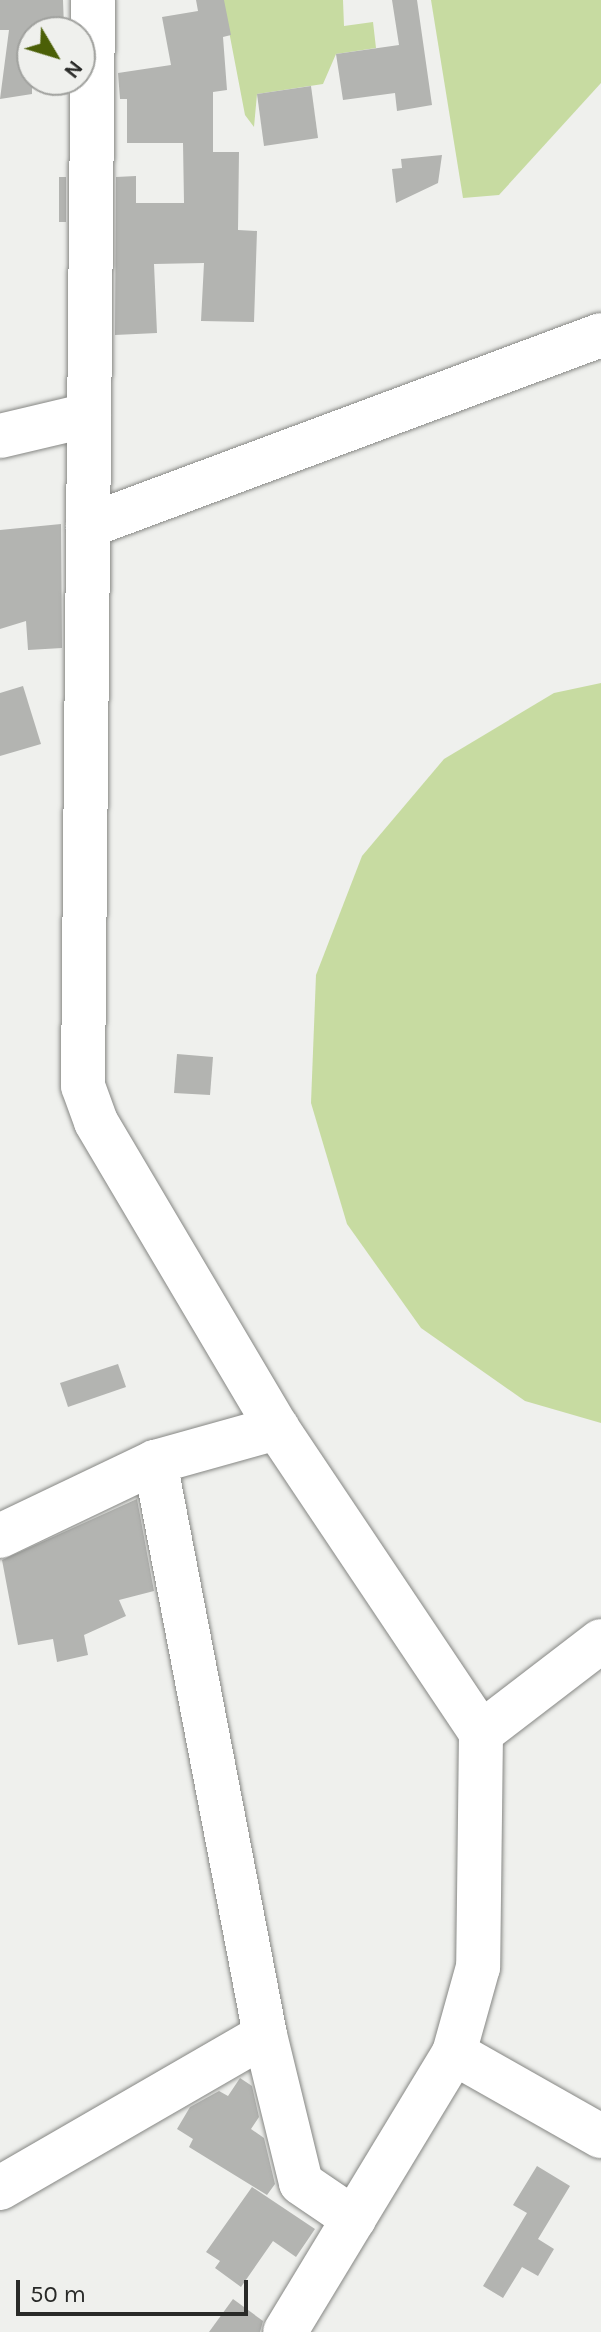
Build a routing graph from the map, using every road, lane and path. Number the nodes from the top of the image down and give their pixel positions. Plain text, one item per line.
1 (93, 0) edge
2 (601, 335) edge
3 (89, 415) junction
4 (0, 436) edge
5 (88, 526) junction
6 (277, 1428) junction
7 (155, 1462) junction
8 (0, 1536) edge
9 (601, 1641) edge
10 (481, 1733) junction
11 (265, 2035) junction
12 (454, 2053) junction
13 (601, 2136) edge
14 (0, 2188) edge
15 (354, 2219) junction
16 (285, 2332) edge

1 - 3 street
2 - 5 street
3 - 4 street
3 - 5 street
5 - 6 street
6 - 7 street
6 - 10 street
7 - 8 street
7 - 11 street
9 - 10 street
10 - 12 street
11 - 14 street
11 - 15 street
12 - 13 street
12 - 15 street
15 - 16 street

